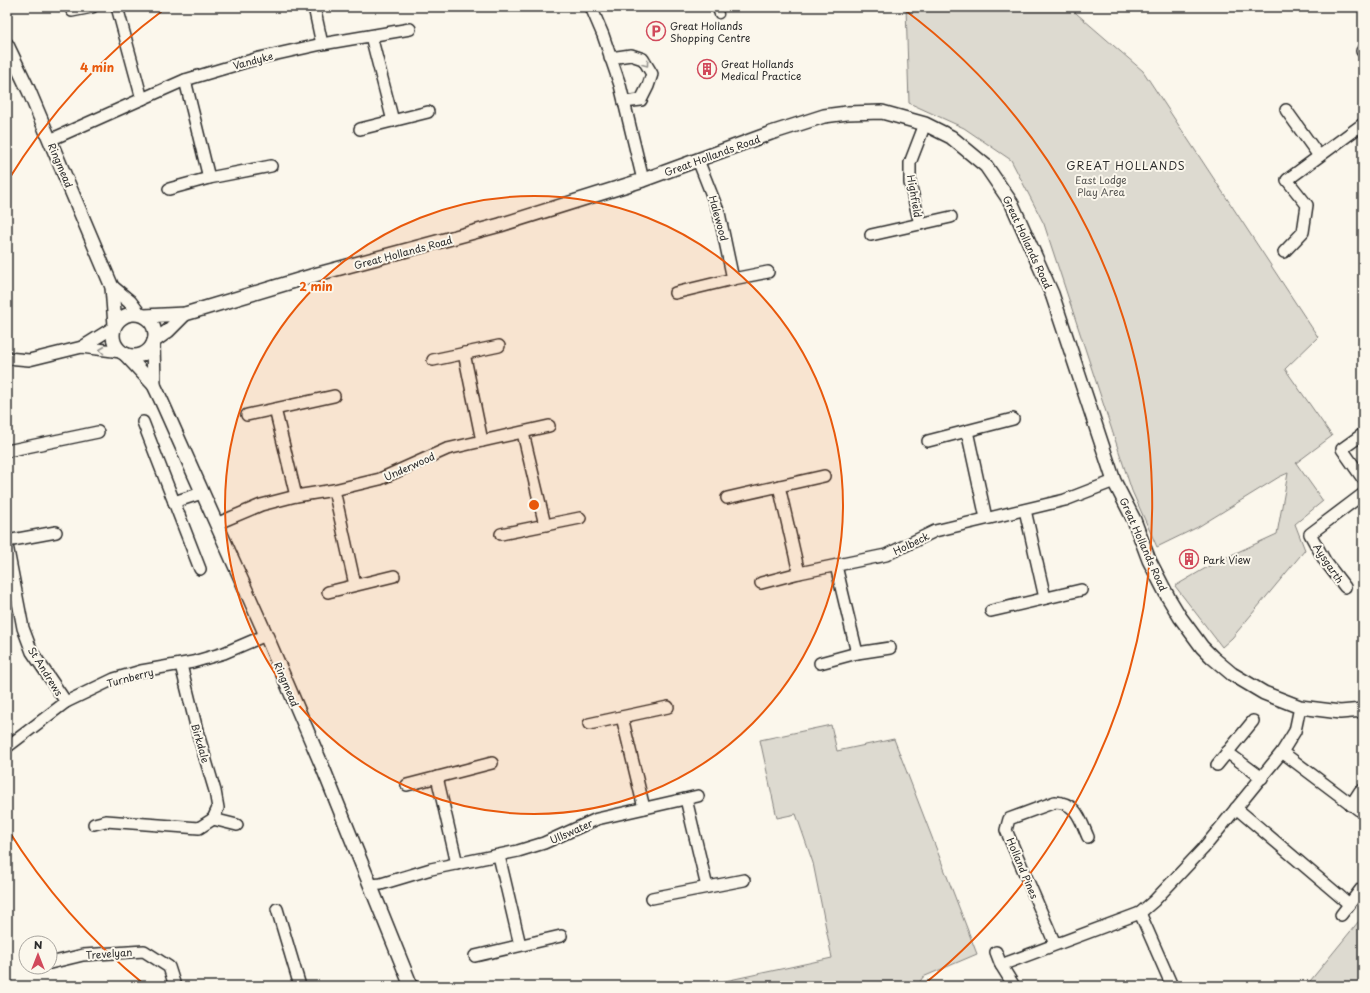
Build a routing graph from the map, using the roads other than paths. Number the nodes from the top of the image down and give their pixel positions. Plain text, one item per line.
1 (92, 7) edge
2 (117, 7) edge
3 (314, 7) edge
4 (591, 7) edge
5 (72, 11) dead end
6 (410, 29) dead end
7 (371, 36) junction
8 (7, 44) edge
9 (322, 44) junction
10 (610, 58) junction
11 (185, 80) junction
12 (142, 98) junction
13 (624, 102) junction
14 (1286, 110) dead end
15 (428, 112) dead end
16 (393, 121) junction
17 (925, 124) junction
18 (1362, 126) edge
19 (360, 129) dead end
20 (50, 140) junction
21 (1319, 156) junction
22 (698, 160) junction
23 (271, 166) dead end
24 (209, 178) junction
25 (643, 180) junction
26 (169, 189) dead end
27 (951, 216) dead end
28 (920, 224) junction
29 (871, 235) dead end
30 (1284, 252) dead end
31 (768, 272) dead end
32 (733, 279) junction
33 (112, 287) junction
34 (675, 293) dead end
35 (185, 314) junction
36 (142, 315) junction
37 (115, 326) junction
38 (153, 343) junction
39 (499, 346) dead end
40 (82, 347) junction
41 (123, 353) junction
42 (464, 353) junction
43 (7, 358) edge
44 (433, 360) dead end
45 (154, 385) junction
46 (334, 396) dead end
47 (275, 409) junction
48 (247, 415) dead end
49 (1013, 420) dead end
50 (143, 422) dead end
51 (549, 426) dead end
52 (967, 431) junction
53 (98, 432) dead end
54 (522, 433) junction
55 (1363, 434) edge
56 (482, 441) junction
57 (928, 441) dead end
58 (7, 451) edge
59 (824, 476) dead end
60 (1363, 479) edge
61 (1114, 481) junction
62 (779, 486) junction
63 (334, 490) junction
64 (202, 493) junction
65 (1363, 494) edge
66 (296, 496) junction
67 (727, 498) dead end
68 (174, 502) junction
69 (1025, 510) junction
70 (580, 518) dead end
71 (986, 518) junction
72 (216, 524) junction
73 (545, 525) junction
74 (56, 532) dead end
75 (501, 534) dead end
76 (7, 541) edge
77 (7, 545) edge
78 (836, 566) junction
79 (200, 569) dead end
80 (799, 573) junction
81 (394, 576) dead end
82 (761, 583) dead end
83 (355, 585) junction
84 (1345, 587) dead end
85 (1081, 590) dead end
86 (328, 592) dead end
87 (1045, 598) junction
88 (991, 611) dead end
89 (266, 635) junction
90 (890, 648) dead end
91 (857, 652) junction
92 (820, 663) dead end
93 (180, 665) junction
94 (66, 702) junction
95 (668, 707) dead end
96 (1300, 707) junction
97 (1363, 710) edge
98 (622, 717) junction
99 (1253, 721) dead end
100 (589, 724) dead end
101 (7, 747) edge
102 (1227, 752) junction
103 (1282, 752) junction
104 (492, 763) dead end
105 (1217, 765) dead end
106 (437, 777) junction
107 (1262, 778) junction
108 (407, 785) dead end
109 (1360, 791) dead end
110 (698, 796) dead end
111 (686, 799) junction
112 (644, 808) junction
113 (1236, 808) junction
114 (213, 819) junction
115 (94, 824) dead end
116 (237, 825) dead end
117 (1088, 837) dead end
118 (499, 856) junction
119 (456, 864) junction
120 (744, 880) dead end
121 (371, 885) junction
122 (707, 887) junction
123 (1361, 889) dead end
124 (652, 898) dead end
125 (1349, 904) junction
126 (277, 910) dead end
127 (1140, 913) junction
128 (1340, 916) dead end
129 (561, 936) dead end
130 (1055, 944) junction
131 (520, 945) junction
132 (996, 952) dead end
133 (475, 956) dead end
134 (58, 961) edge
135 (1002, 965) junction
136 (175, 986) edge
137 (300, 986) edge
138 (411, 986) edge
139 (1014, 986) edge
140 (1172, 986) edge

1 - 5 street
2 - 12 street
3 - 9 street
4 - 10 street
6 - 7 street, Vandyke
7 - 9 street, Vandyke
7 - 16 street
8 - 20 street, Ringmead
9 - 11 street, Vandyke
10 - 13 street
10 -> 13 street
11 - 12 street, Vandyke
11 - 24 street
12 - 20 street, Vandyke
13 - 25 street
14 - 21 street
15 - 16 street
16 - 19 street
17 - 22 street, Great Hollands Road
17 - 28 street, Highfield
17 - 61 street, Great Hollands Road
18 - 21 street
20 - 33 street, Ringmead
21 - 30 street
22 - 25 street, Great Hollands Road
22 - 32 street, Halewood
23 - 24 street
24 - 26 street
25 - 35 street, Great Hollands Road
27 - 28 street, Highfield
28 - 29 street, Highfield
31 - 32 street
32 - 34 street
33 - 36 street, Ringmead
33 - 37 street, Ringmead
35 - 36 street, Great Hollands Road
35 - 38 street, Great Hollands Road
36 - 37 street
36 - 38 street
37 - 40 street
37 - 41 street
38 - 41 street
38 - 45 street, Ringmead
39 - 42 street
41 -> 40 street
40 - 43 street
41 - 45 street, Ringmead
42 - 44 street
42 - 56 street
45 - 64 street, Ringmead
46 - 47 street
47 - 48 street
47 - 66 street
49 - 52 street
50 - 68 street
51 - 54 street, Underwood
52 - 57 street
52 - 71 street
53 - 58 street
54 - 56 street, Underwood
54 - 73 street
55 - 60 street
56 - 63 street, Underwood
59 - 62 street
61 - 69 street, Holbeck
61 - 96 street, Great Hollands Road
62 - 67 street
62 - 80 street
63 - 66 street, Underwood
63 - 83 street
64 - 68 street
64 - 72 street, Ringmead
65 - 84 street, Aysgarth
66 - 72 street, Underwood
68 - 79 street
69 - 71 street, Holbeck
69 - 87 street
70 - 73 street
71 - 78 street, Holbeck
72 - 89 street, Ringmead
73 - 75 street
74 - 76 street
77 - 94 street, St Andrews
78 - 80 street, Holbeck
78 - 91 street
80 - 82 street, Holbeck
81 - 83 street
83 - 86 street
85 - 87 street
87 - 88 street
89 - 93 street, Turnberry
89 - 121 street, Ringmead
90 - 91 street
91 - 92 street
93 - 94 street, Turnberry
93 - 114 street, Birkdale
94 - 101 street, Turnberry
95 - 98 street
96 - 97 street, Great Hollands Road
96 - 103 street
98 - 100 street
98 - 112 street
99 - 102 street
102 - 105 street
102 - 107 street
103 - 107 street
103 - 109 street
104 - 106 street
106 - 108 street
106 - 119 street
107 - 113 street
110 - 111 street, Ullswater
111 - 112 street, Ullswater
111 - 122 street
112 - 118 street, Ullswater
113 - 125 street
113 - 127 street
114 - 115 street
114 - 116 street
117 - 130 street, Holland Pines
118 - 119 street, Ullswater
118 - 131 street
119 - 121 street, Ullswater
120 - 122 street
121 - 138 street, Ringmead
122 - 124 street
123 - 125 street
125 - 128 street
126 - 137 street
127 - 130 street
127 - 140 street
129 - 131 street
130 - 135 street
131 - 133 street
132 - 135 street
134 - 136 street, Trevelyan
135 - 139 street

